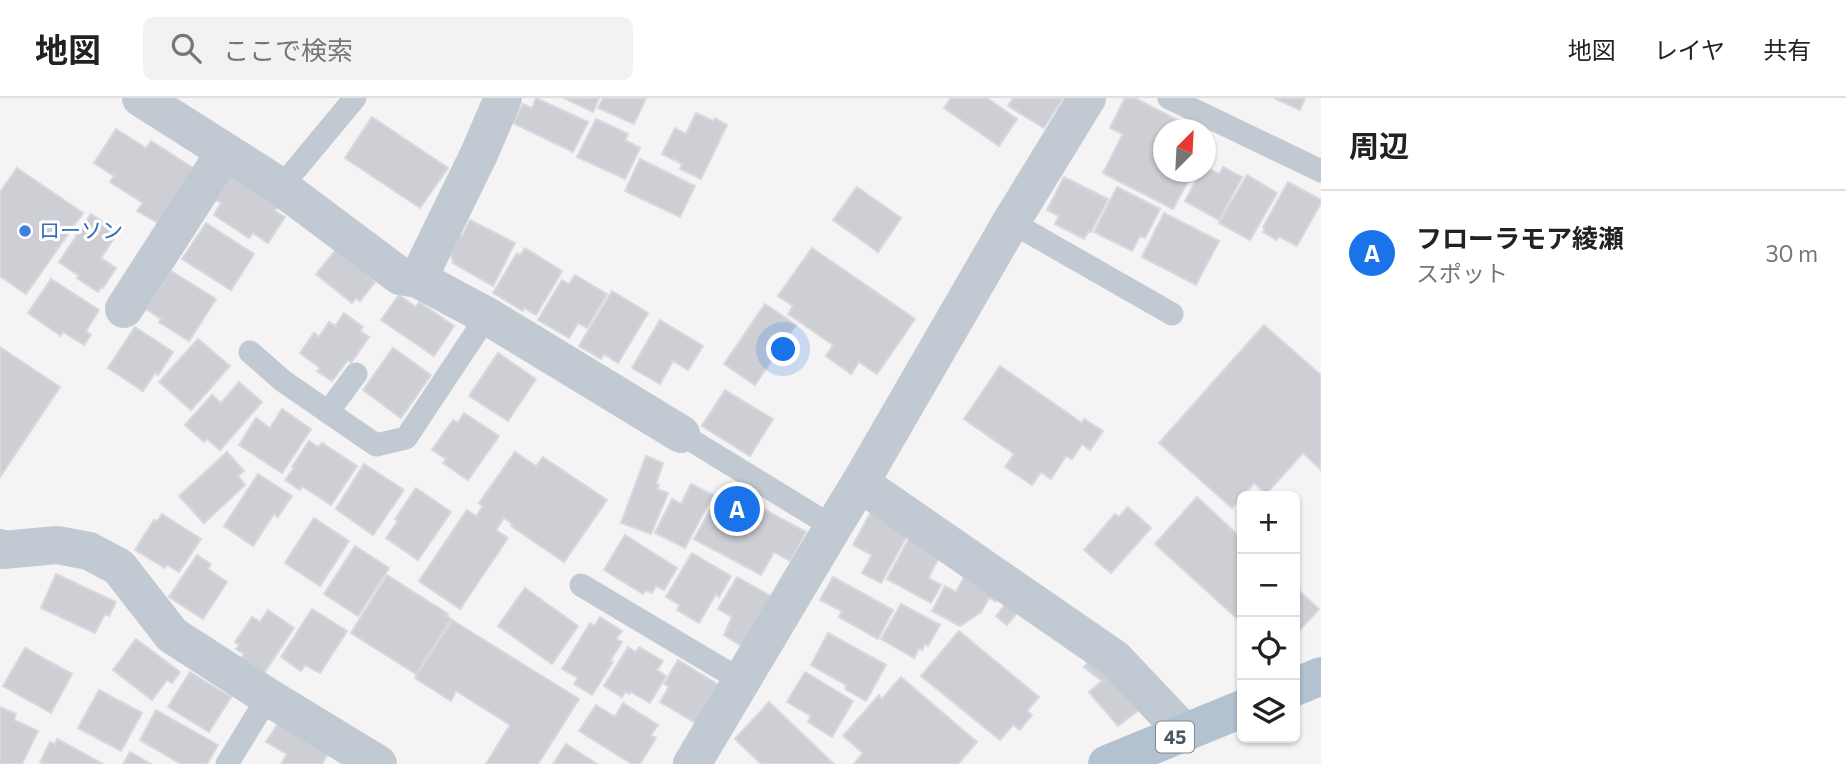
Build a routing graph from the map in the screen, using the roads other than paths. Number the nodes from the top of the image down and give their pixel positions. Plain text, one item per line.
1 (141, 98) edge
2 (355, 98) edge
3 (503, 98) edge
4 (1087, 98) edge
5 (1169, 98) edge
6 (225, 152) junction
7 (1321, 171) edge
8 (281, 187) junction
9 (1011, 222) junction
10 (418, 279) junction
11 (124, 309) dead end
12 (1172, 314) dead end
13 (487, 316) junction
14 (250, 352) dead end
15 (356, 374) dead end
16 (328, 412) junction
17 (681, 434) joint
18 (860, 483) junction
19 (833, 527) junction
20 (0, 548) edge
21 (581, 585) dead end
22 (1321, 676) edge
23 (742, 681) junction
24 (1300, 685) edge
25 (268, 697) junction
26 (1237, 711) edge
27 (1185, 733) junction
28 (227, 764) edge
29 (378, 764) edge
30 (692, 764) edge
31 (1107, 764) edge

1 - 6 street
2 - 8 lane
3 - 10 street
4 - 9 street
5 - 7 lane
6 - 8 street
6 - 11 street
8 - 10 street
9 - 12 lane
9 - 18 street
10 - 13 street
13 - 16 lane
13 - 17 street
14 - 16 lane
15 - 16 lane
17 - 19 lane
18 - 19 street
18 - 27 street
19 - 23 street
20 - 25 street
21 - 23 lane
22 - 24 main road
23 - 30 street
25 - 28 lane
25 - 29 street
26 - 27 main road, 45
27 - 31 main road, 45

